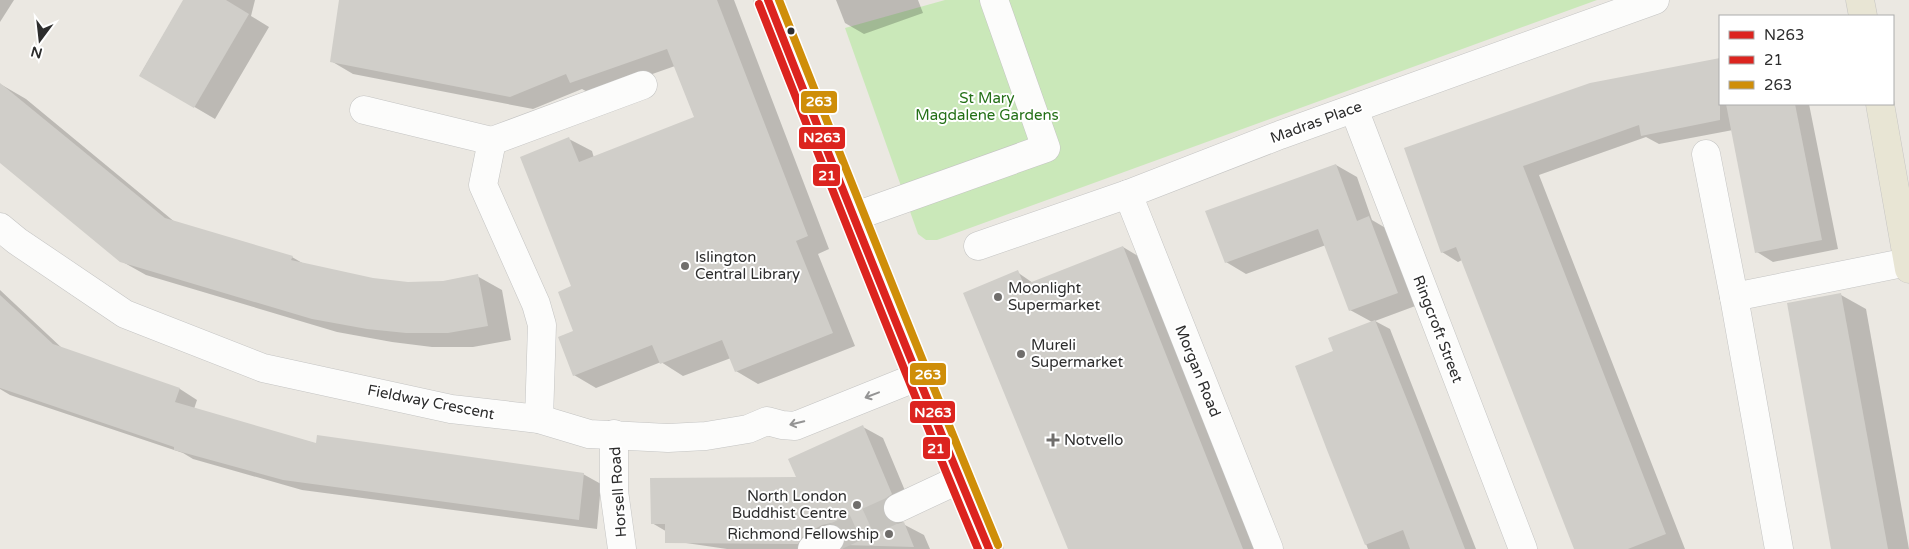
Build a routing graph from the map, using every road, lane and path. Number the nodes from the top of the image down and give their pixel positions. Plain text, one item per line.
1 (768, 0) edge
2 (994, 0) edge
3 (1656, 0) edge
4 (1860, 0) edge
5 (1863, 15) edge
6 (643, 85) dead end
7 (1880, 105) edge
8 (1354, 109) junction
9 (364, 110) dead end
10 (492, 141) junction
11 (1706, 154) dead end
12 (1128, 194) junction
13 (853, 217) junction
14 (0, 227) edge
15 (978, 246) dead end
16 (1908, 265) edge
17 (1734, 296) junction
18 (917, 377) junction
19 (539, 419) junction
20 (614, 434) junction
21 (960, 479) junction
22 (898, 508) tunnel mouth
23 (622, 549) edge
24 (989, 549) edge
25 (1269, 549) edge
26 (1523, 549) edge
27 (1778, 549) edge

1 - 13 highway
2 - 13 street
3 - 8 street, Madras Place
4 - 5 main road
6 - 10 street
7 - 16 main road
8 - 12 street, Madras Place
8 - 26 street, Ringcroft Street
9 - 10 street
10 - 19 street
11 - 17 street
12 - 15 street, Madras Place
12 - 25 street, Morgan Road
13 - 18 highway
14 - 19 street, Fieldway Crescent
16 - 17 street
17 - 27 street
18 -> 20 street, Fieldway Crescent
18 - 21 highway
19 - 20 street, Fieldway Crescent
20 - 23 street, Horsell Road
21 - 22 street
21 - 24 highway

